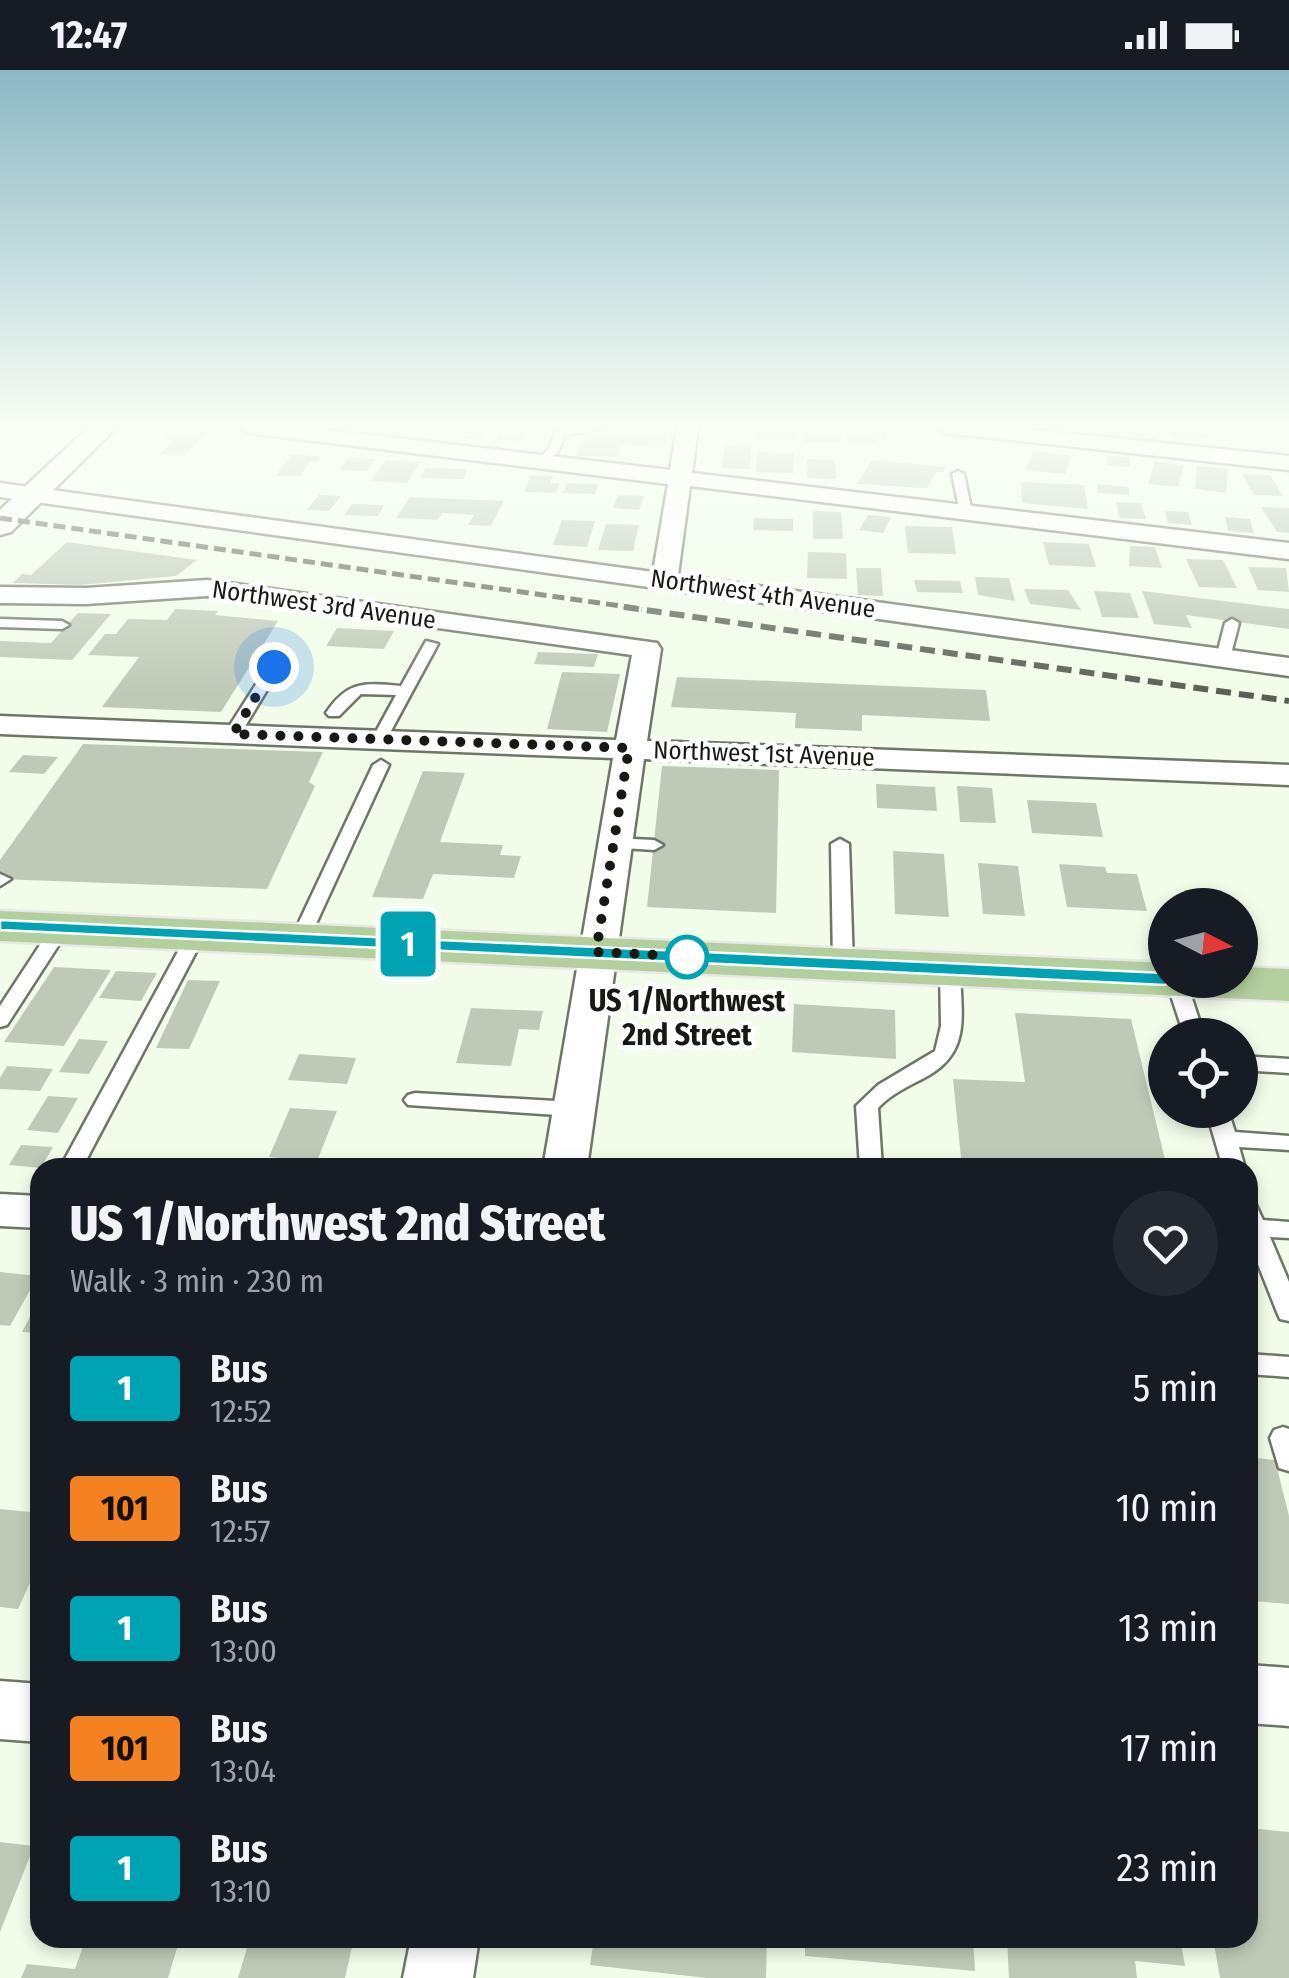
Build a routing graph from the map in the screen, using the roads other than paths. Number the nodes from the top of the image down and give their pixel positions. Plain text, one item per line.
1 (194, 516) edge
2 (675, 516) edge
3 (984, 516) edge
4 (1289, 551) edge
5 (664, 581) junction
6 (0, 595) edge
7 (0, 623) edge
8 (1232, 624) dead end
9 (62, 625) dead end
10 (431, 644) dead end
11 (1222, 658) junction
12 (274, 667) dead end
13 (1289, 667) edge
14 (405, 691) junction
15 (334, 714) dead end
16 (0, 725) edge
17 (233, 734) junction
18 (629, 748) junction
19 (380, 752) junction
20 (1289, 775) edge
21 (613, 843) junction
22 (654, 844) dead end
23 (840, 844) dead end
24 (1, 895) edge
25 (60, 929) junction
26 (196, 935) junction
27 (300, 940) junction
28 (596, 952) junction
29 (843, 964) junction
30 (950, 969) junction
31 (1148, 978) edge
32 (1258, 984) edge
33 (1289, 985) edge
34 (0, 1021) edge
35 (1258, 1064) edge
36 (1289, 1066) edge
37 (414, 1100) dead end
38 (573, 1109) junction
39 (1223, 1128) edge
40 (1226, 1139) junction
41 (1289, 1142) edge
42 (76, 1158) edge
43 (566, 1158) edge
44 (871, 1158) edge
45 (1231, 1158) edge
46 (0, 1210) edge
47 (30, 1212) edge
48 (1258, 1221) edge
49 (1289, 1230) edge
50 (1258, 1238) edge
51 (1289, 1312) edge
52 (1258, 1365) edge
53 (1289, 1367) edge
54 (1258, 1695) edge
55 (1289, 1697) edge
56 (0, 1710) edge
57 (30, 1712) edge
58 (443, 1948) edge
59 (438, 1978) edge

1 - 5 street, Northwest 4th Avenue
2 - 5 street
3 - 4 street
5 - 11 street, Northwest 4th Avenue
6 - 18 street, Northwest 3rd Avenue
7 - 9 lane
8 - 11 lane
10 - 14 lane
11 - 13 street, Northwest 4th Avenue
12 - 17 lane
14 - 15 lane
14 - 19 lane
16 - 17 street, Northwest 1st Avenue
17 - 19 street, Northwest 1st Avenue
18 - 19 street, Northwest 1st Avenue
18 - 20 street, Northwest 1st Avenue
18 - 21 street
19 - 27 lane
21 - 22 lane
21 - 28 street
23 - 29 lane
24 - 25 main road
25 - 26 main road
25 - 34 lane
26 - 27 main road
26 - 42 lane
27 - 28 main road
28 - 29 main road
28 - 38 street
29 - 30 main road
30 - 31 main road
30 - 44 lane
32 - 33 main road
35 - 36 lane
37 - 38 lane
38 - 43 street
39 - 40 lane
40 - 41 lane
40 - 45 lane
46 - 47 street
48 - 49 lane
50 - 51 lane
52 - 53 lane
54 - 55 street
56 - 57 street
58 - 59 street

